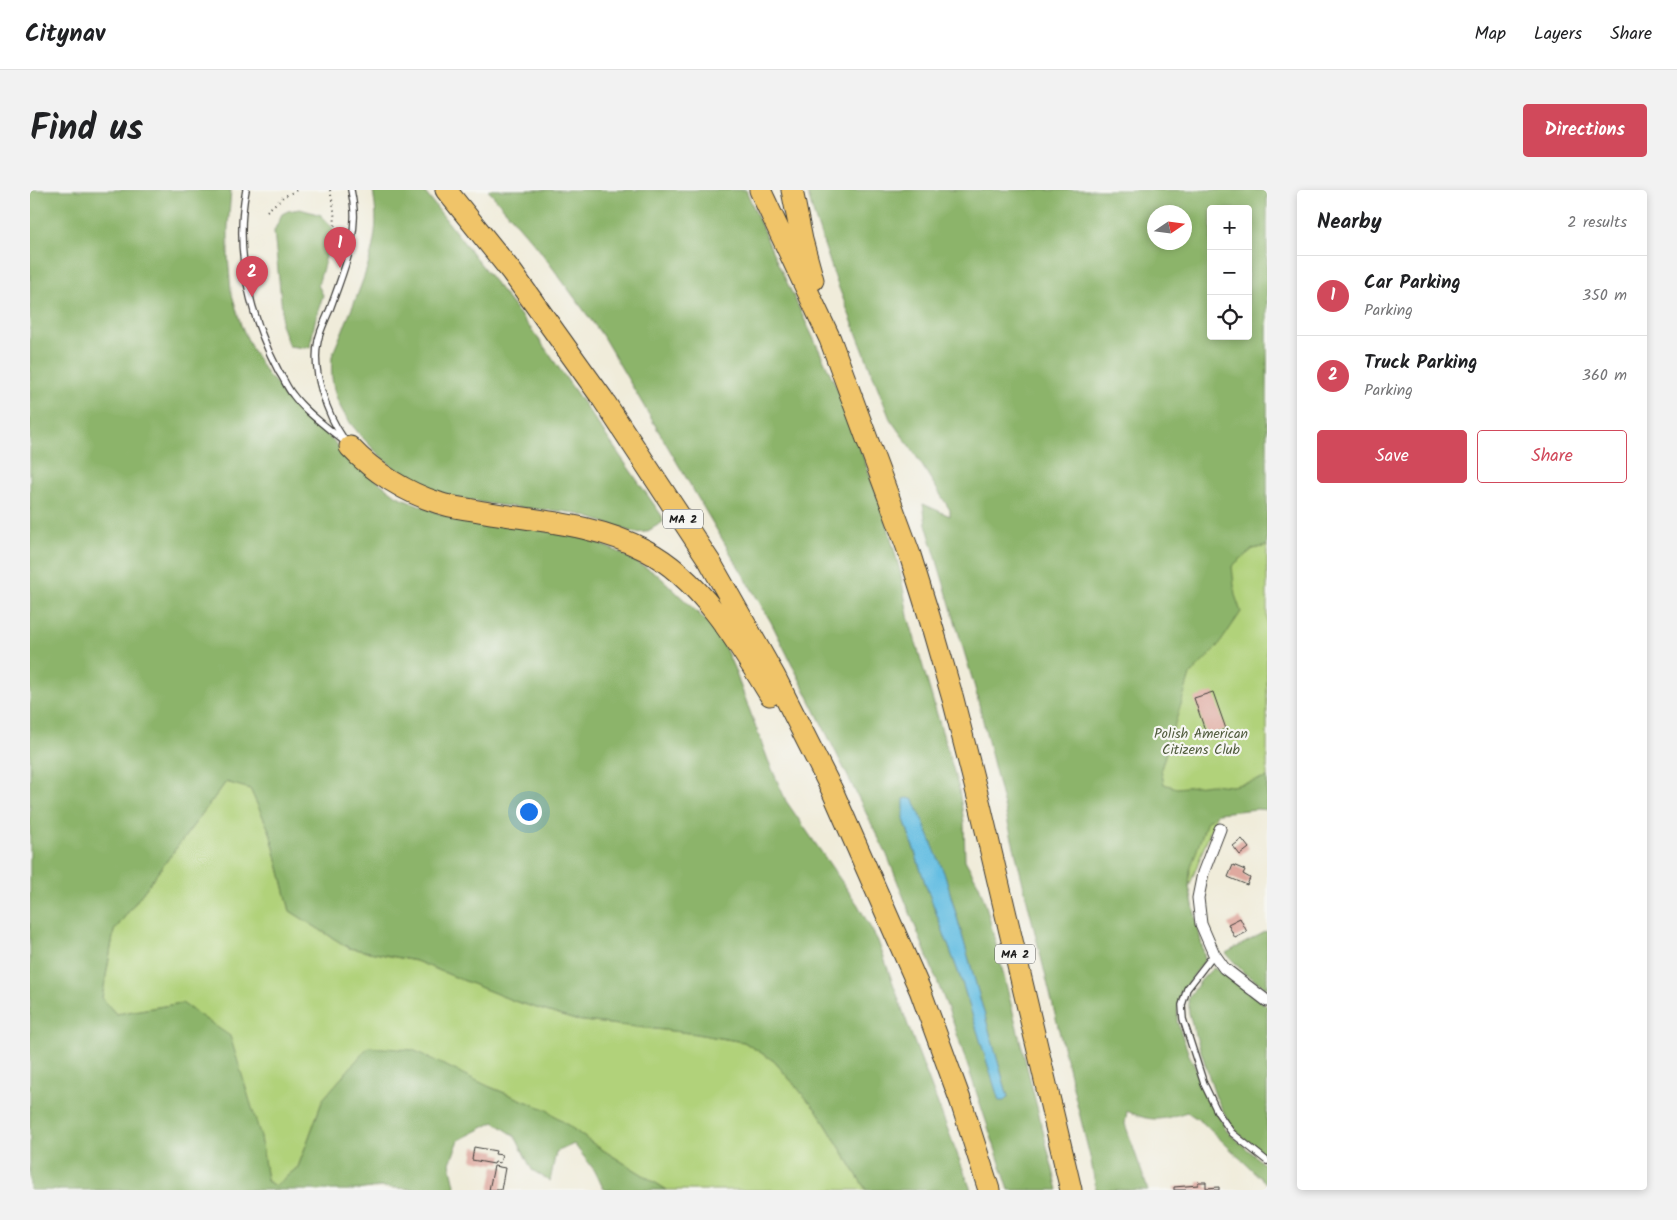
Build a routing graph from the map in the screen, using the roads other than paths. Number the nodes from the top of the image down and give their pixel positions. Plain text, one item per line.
1 (246, 190) edge
2 (351, 190) edge
3 (446, 190) edge
4 (760, 190) edge
5 (792, 190) edge
6 (830, 339) junction
7 (350, 447) junction
8 (837, 801) junction
9 (1220, 829) dead end
10 (1214, 954) junction
11 (1267, 1002) edge
12 (1267, 1161) edge
13 (989, 1190) edge
14 (1071, 1190) edge

1 - 7 lane
2 - 7 lane
3 - 8 highway, MA 2
4 - 6 highway, MA 2
5 - 6 highway
6 - 14 highway, MA 2
7 - 8 highway
8 - 13 highway, MA 2
9 - 10 street
10 - 11 street
10 - 12 lane

